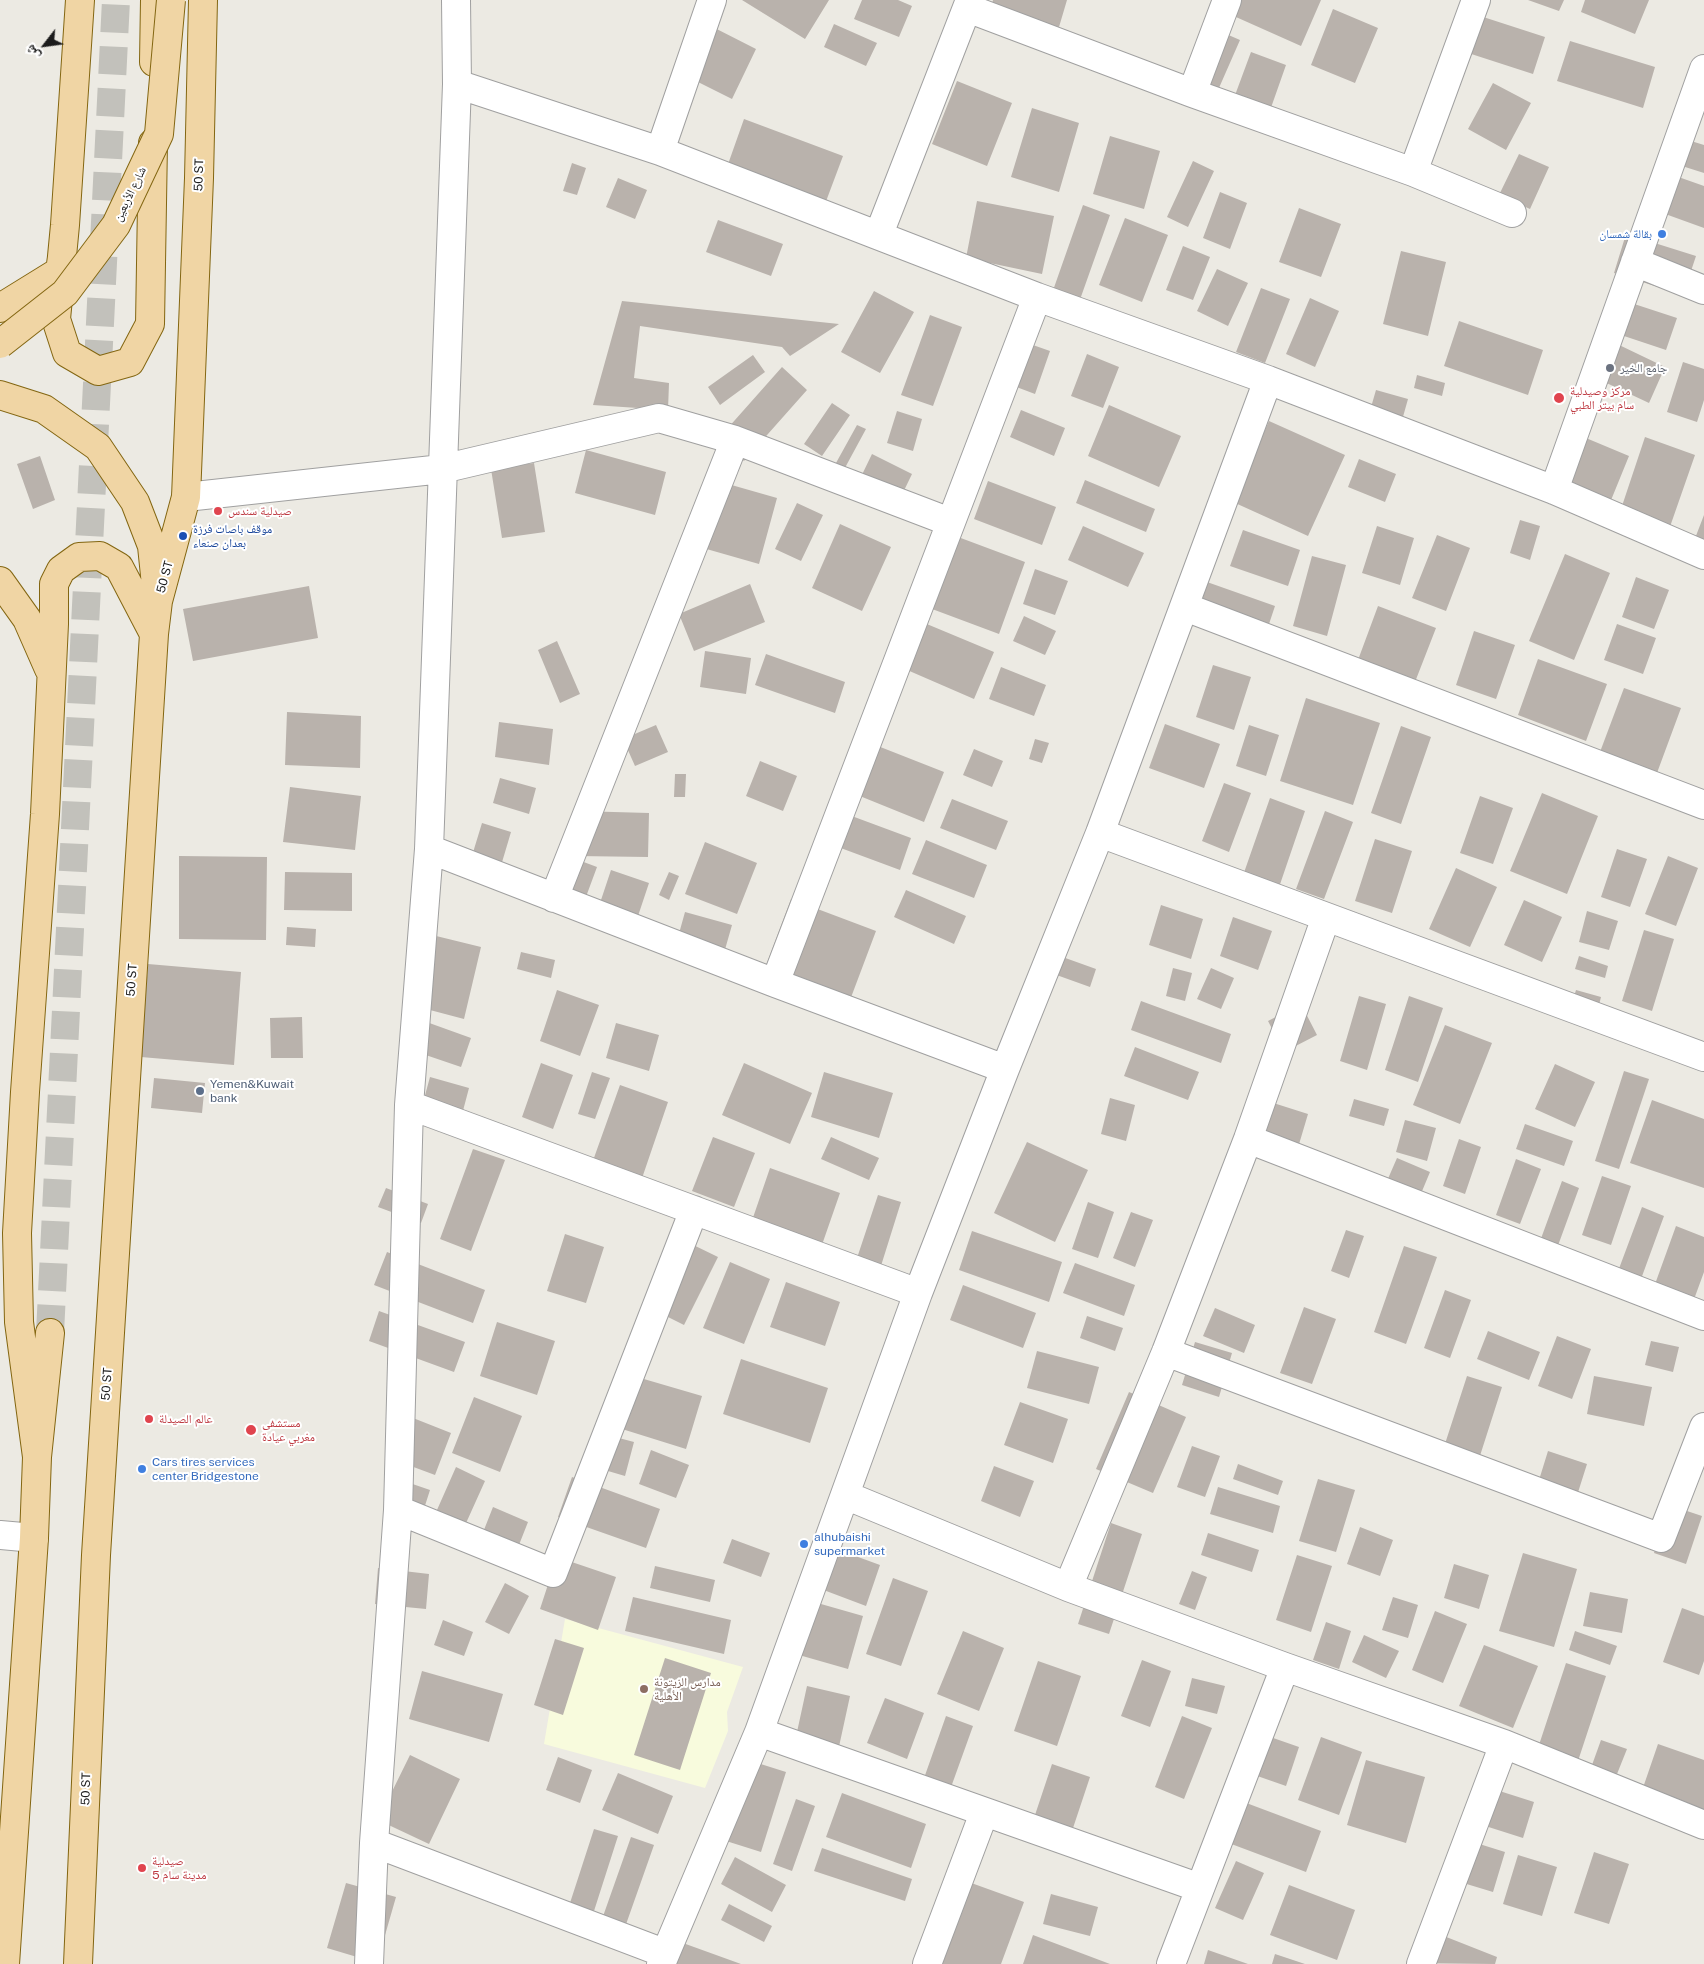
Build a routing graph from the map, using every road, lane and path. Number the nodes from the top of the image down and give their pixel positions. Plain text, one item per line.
1 (80, 0) edge
2 (155, 0) edge
3 (171, 0) edge
4 (203, 0) edge
5 (456, 0) edge
6 (712, 0) edge
7 (1227, 0) edge
8 (1476, 0) edge
9 (968, 4) edge
10 (1704, 69) edge
11 (457, 84) junction
12 (1192, 93) junction
13 (660, 151) junction
14 (1414, 172) junction
15 (1512, 213) dead end
16 (65, 225) junction
17 (879, 234) junction
18 (1635, 262) junction
19 (1704, 290) edge
20 (1038, 296) junction
21 (0, 308) edge
22 (0, 344) edge
23 (1268, 380) junction
24 (0, 395) edge
25 (735, 440) junction
26 (442, 469) junction
27 (1554, 490) junction
28 (186, 496) junction
29 (950, 522) junction
30 (1704, 555) edge
31 (0, 581) edge
32 (158, 601) junction
33 (1185, 607) junction
34 (154, 634) junction
35 (51, 673) junction
36 (1704, 805) edge
37 (1100, 833) junction
38 (429, 849) junction
39 (554, 898) junction
40 (1326, 917) junction
41 (775, 983) junction
42 (1704, 1057) edge
43 (1005, 1069) junction
44 (409, 1105) junction
45 (1248, 1139) junction
46 (694, 1210) junction
47 (918, 1293) junction
48 (1704, 1316) edge
49 (50, 1332) tunnel mouth
50 (1166, 1352) junction
51 (1704, 1427) edge
52 (37, 1457) junction
53 (845, 1495) junction
54 (398, 1510) junction
55 (0, 1535) edge
56 (34, 1538) junction
57 (1068, 1587) junction
58 (1285, 1667) junction
59 (759, 1732) junction
60 (1504, 1744) junction
61 (984, 1813) junction
62 (1704, 1825) edge
63 (374, 1843) junction
64 (1200, 1888) junction
65 (662, 1959) edge
66 (5, 1964) edge
67 (78, 1964) edge
68 (369, 1964) edge
69 (927, 1964) edge
70 (1171, 1964) edge
71 (1421, 1964) edge

1 - 16 main road
2 - 16 main road
3 - 22 main road, شارع الأربعين, bridge
4 - 28 main road, 50 ST
5 - 11 street
6 - 13 street
7 - 12 street
8 - 14 street
9 - 12 street
9 - 17 street
10 - 18 street
11 - 13 street
11 - 26 street
12 - 14 street
13 - 17 street
14 - 15 street
16 - 21 main road
17 - 20 street
18 - 19 street
18 - 27 street
20 - 23 street
20 - 29 street
23 - 27 street
23 - 33 street
24 - 32 main road
25 - 26 street
25 - 29 street
25 - 39 street
26 - 28 street
26 - 38 street
27 - 30 street
28 - 32 main road, 50 ST
29 - 41 street
31 - 35 main road
32 - 34 main road, 50 ST
33 - 36 street
33 - 37 street
34 - 35 main road
34 - 67 main road, 50 ST
35 - 52 main road
37 - 40 street
37 - 43 street
38 - 39 street
38 - 44 street
39 - 41 street
40 - 42 street
40 - 45 street
41 - 43 street
43 - 47 street
44 - 46 street
44 - 54 street
45 - 48 street
45 - 50 street
46 - 47 street
46 - 54 street
47 - 53 street
49 - 52 main road
50 - 51 street
50 - 57 street
52 - 56 main road
53 - 57 street
53 - 59 street
54 - 63 street
55 - 56 street
56 - 66 main road
57 - 58 street
58 - 60 street
58 - 64 street
59 - 61 street
59 - 65 street
60 - 62 street
60 - 71 street
61 - 64 street
61 - 69 street
63 - 65 street
63 - 68 street
64 - 70 street

